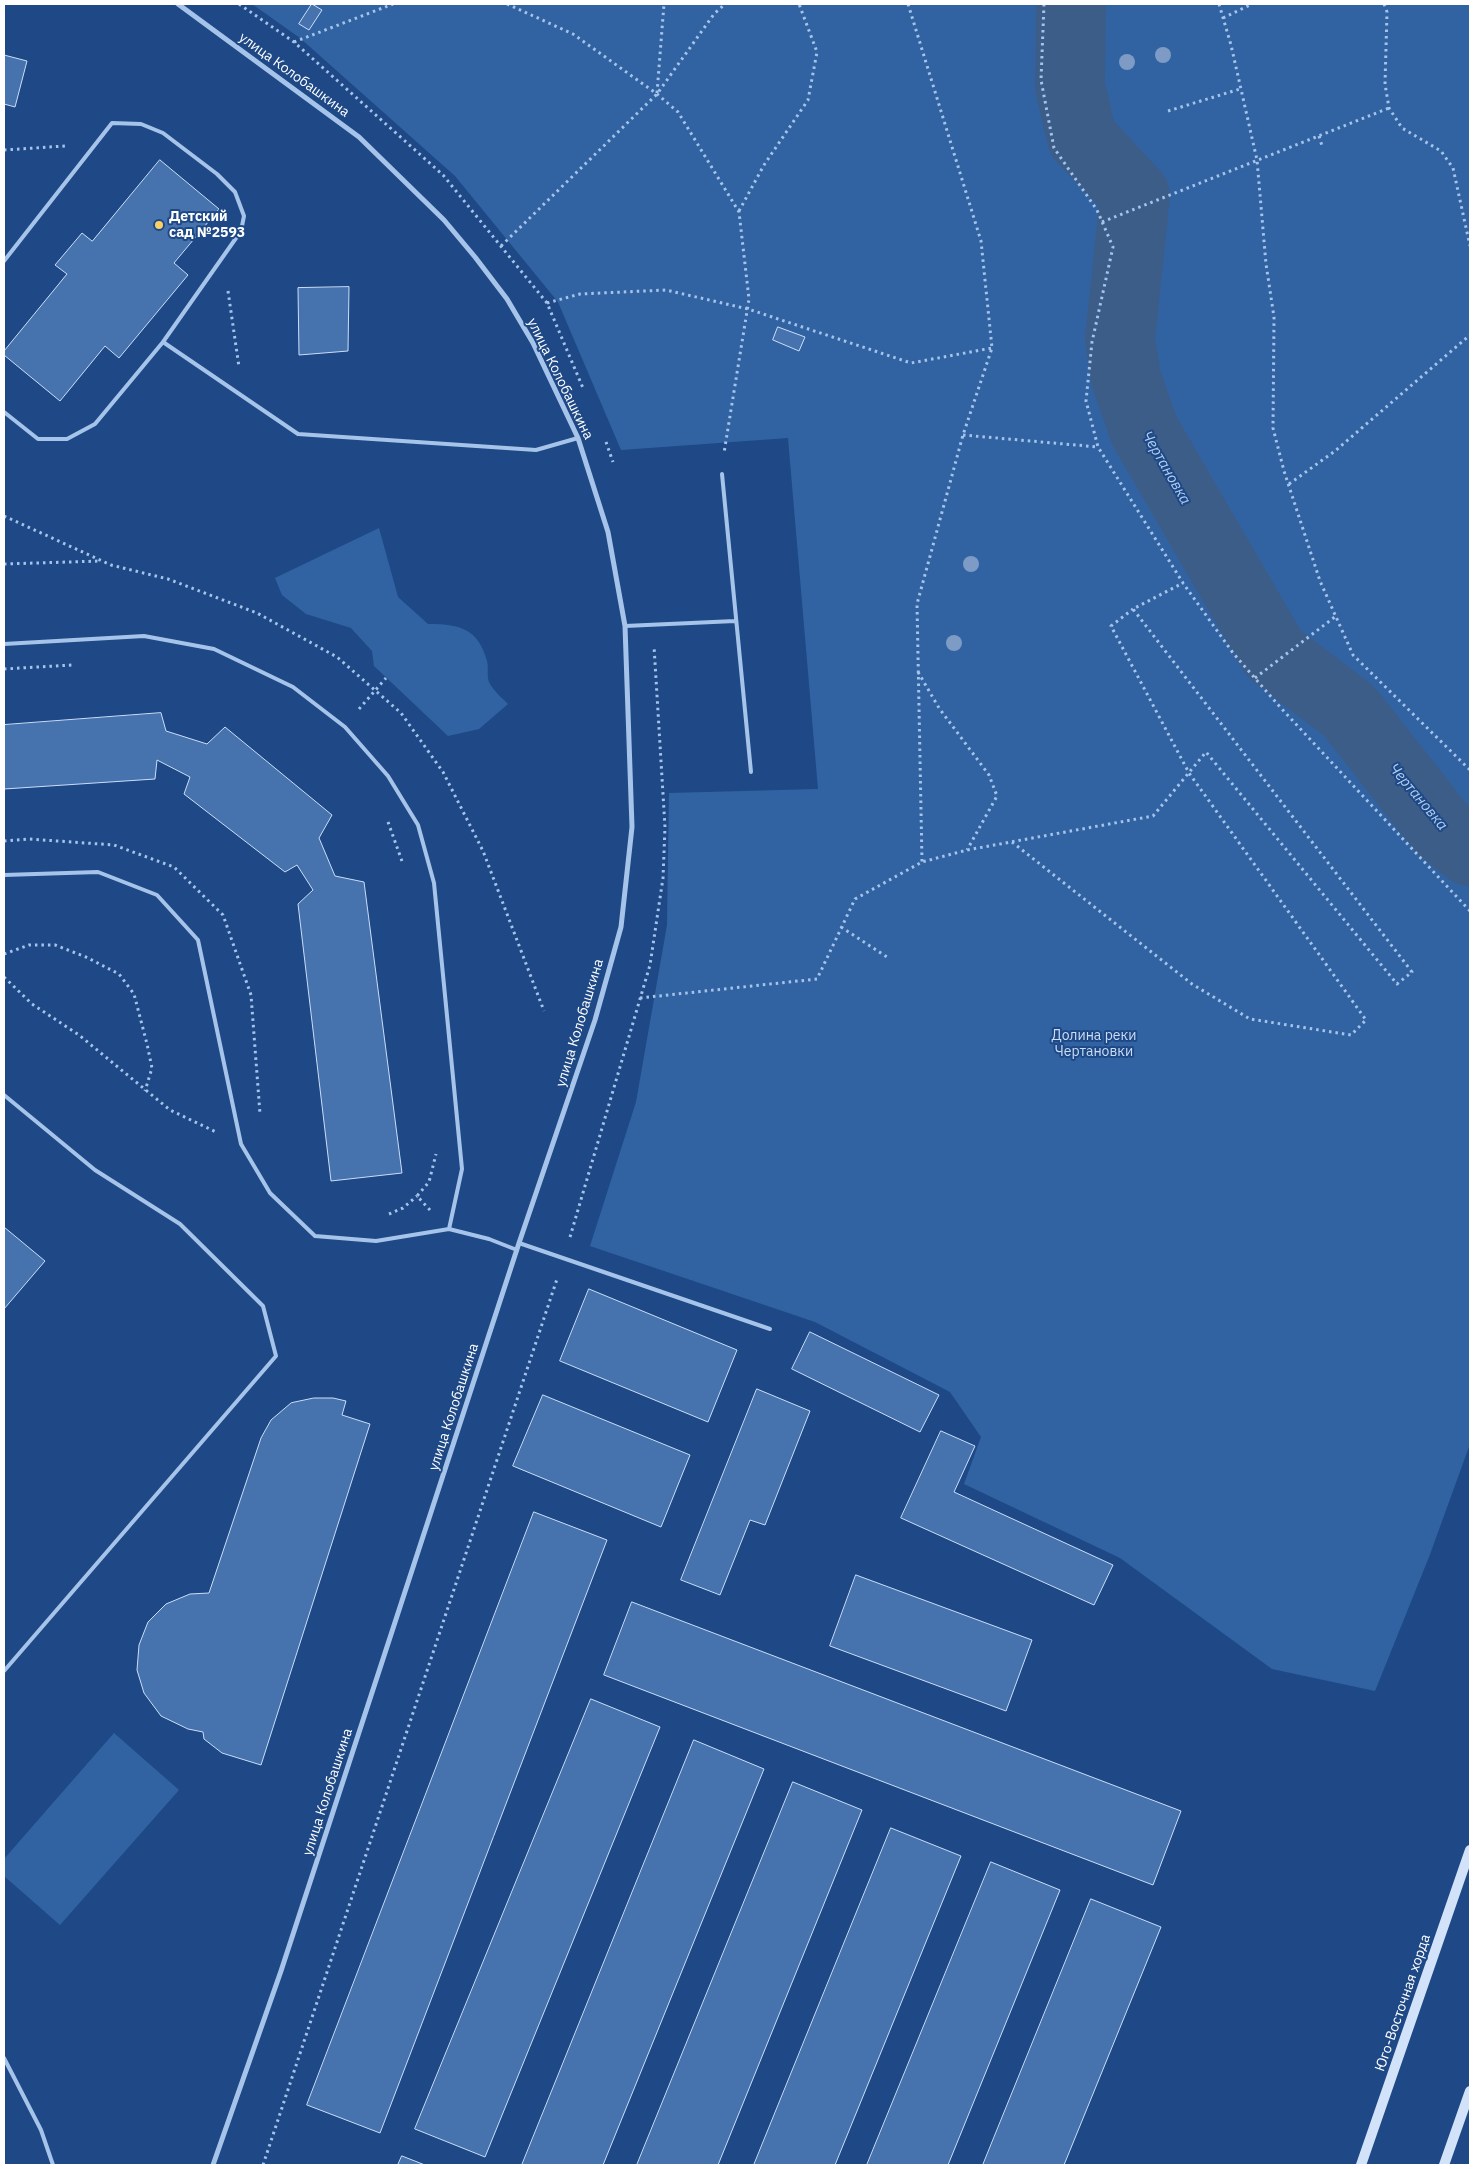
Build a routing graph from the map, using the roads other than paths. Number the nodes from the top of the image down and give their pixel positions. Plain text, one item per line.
1 (178, 4) edge
2 (4, 261) edge
3 (163, 342) junction
4 (4, 412) edge
5 (578, 438) junction
6 (722, 474) road end
7 (735, 621) junction
8 (626, 626) junction
9 (4, 644) edge
10 (751, 772) dead end
11 (4, 875) edge
12 (4, 1095) edge
13 (448, 1229) junction
14 (519, 1243) junction
15 (517, 1250) junction
16 (770, 1329) dead end
17 (4, 1671) edge
18 (1470, 1850) edge
19 (4, 2058) edge
20 (1470, 2091) edge
21 (53, 2165) edge
22 (214, 2165) edge
23 (1361, 2165) edge
24 (1444, 2165) edge

1 - 5 street, улица Колобашкина
2 - 3 lane
3 - 4 lane
3 - 5 lane
5 - 8 street, улица Колобашкина
6 - 7 lane
7 - 8 lane
7 - 10 lane
8 - 14 street, улица Колобашкина
9 - 13 lane
11 - 13 lane
12 - 17 lane
13 - 15 lane
14 - 15 street, улица Колобашкина
14 - 16 lane
15 - 22 street, улица Колобашкина
18 - 23 main road, Юго-Восточная хорда
19 - 21 lane
20 - 24 main road

